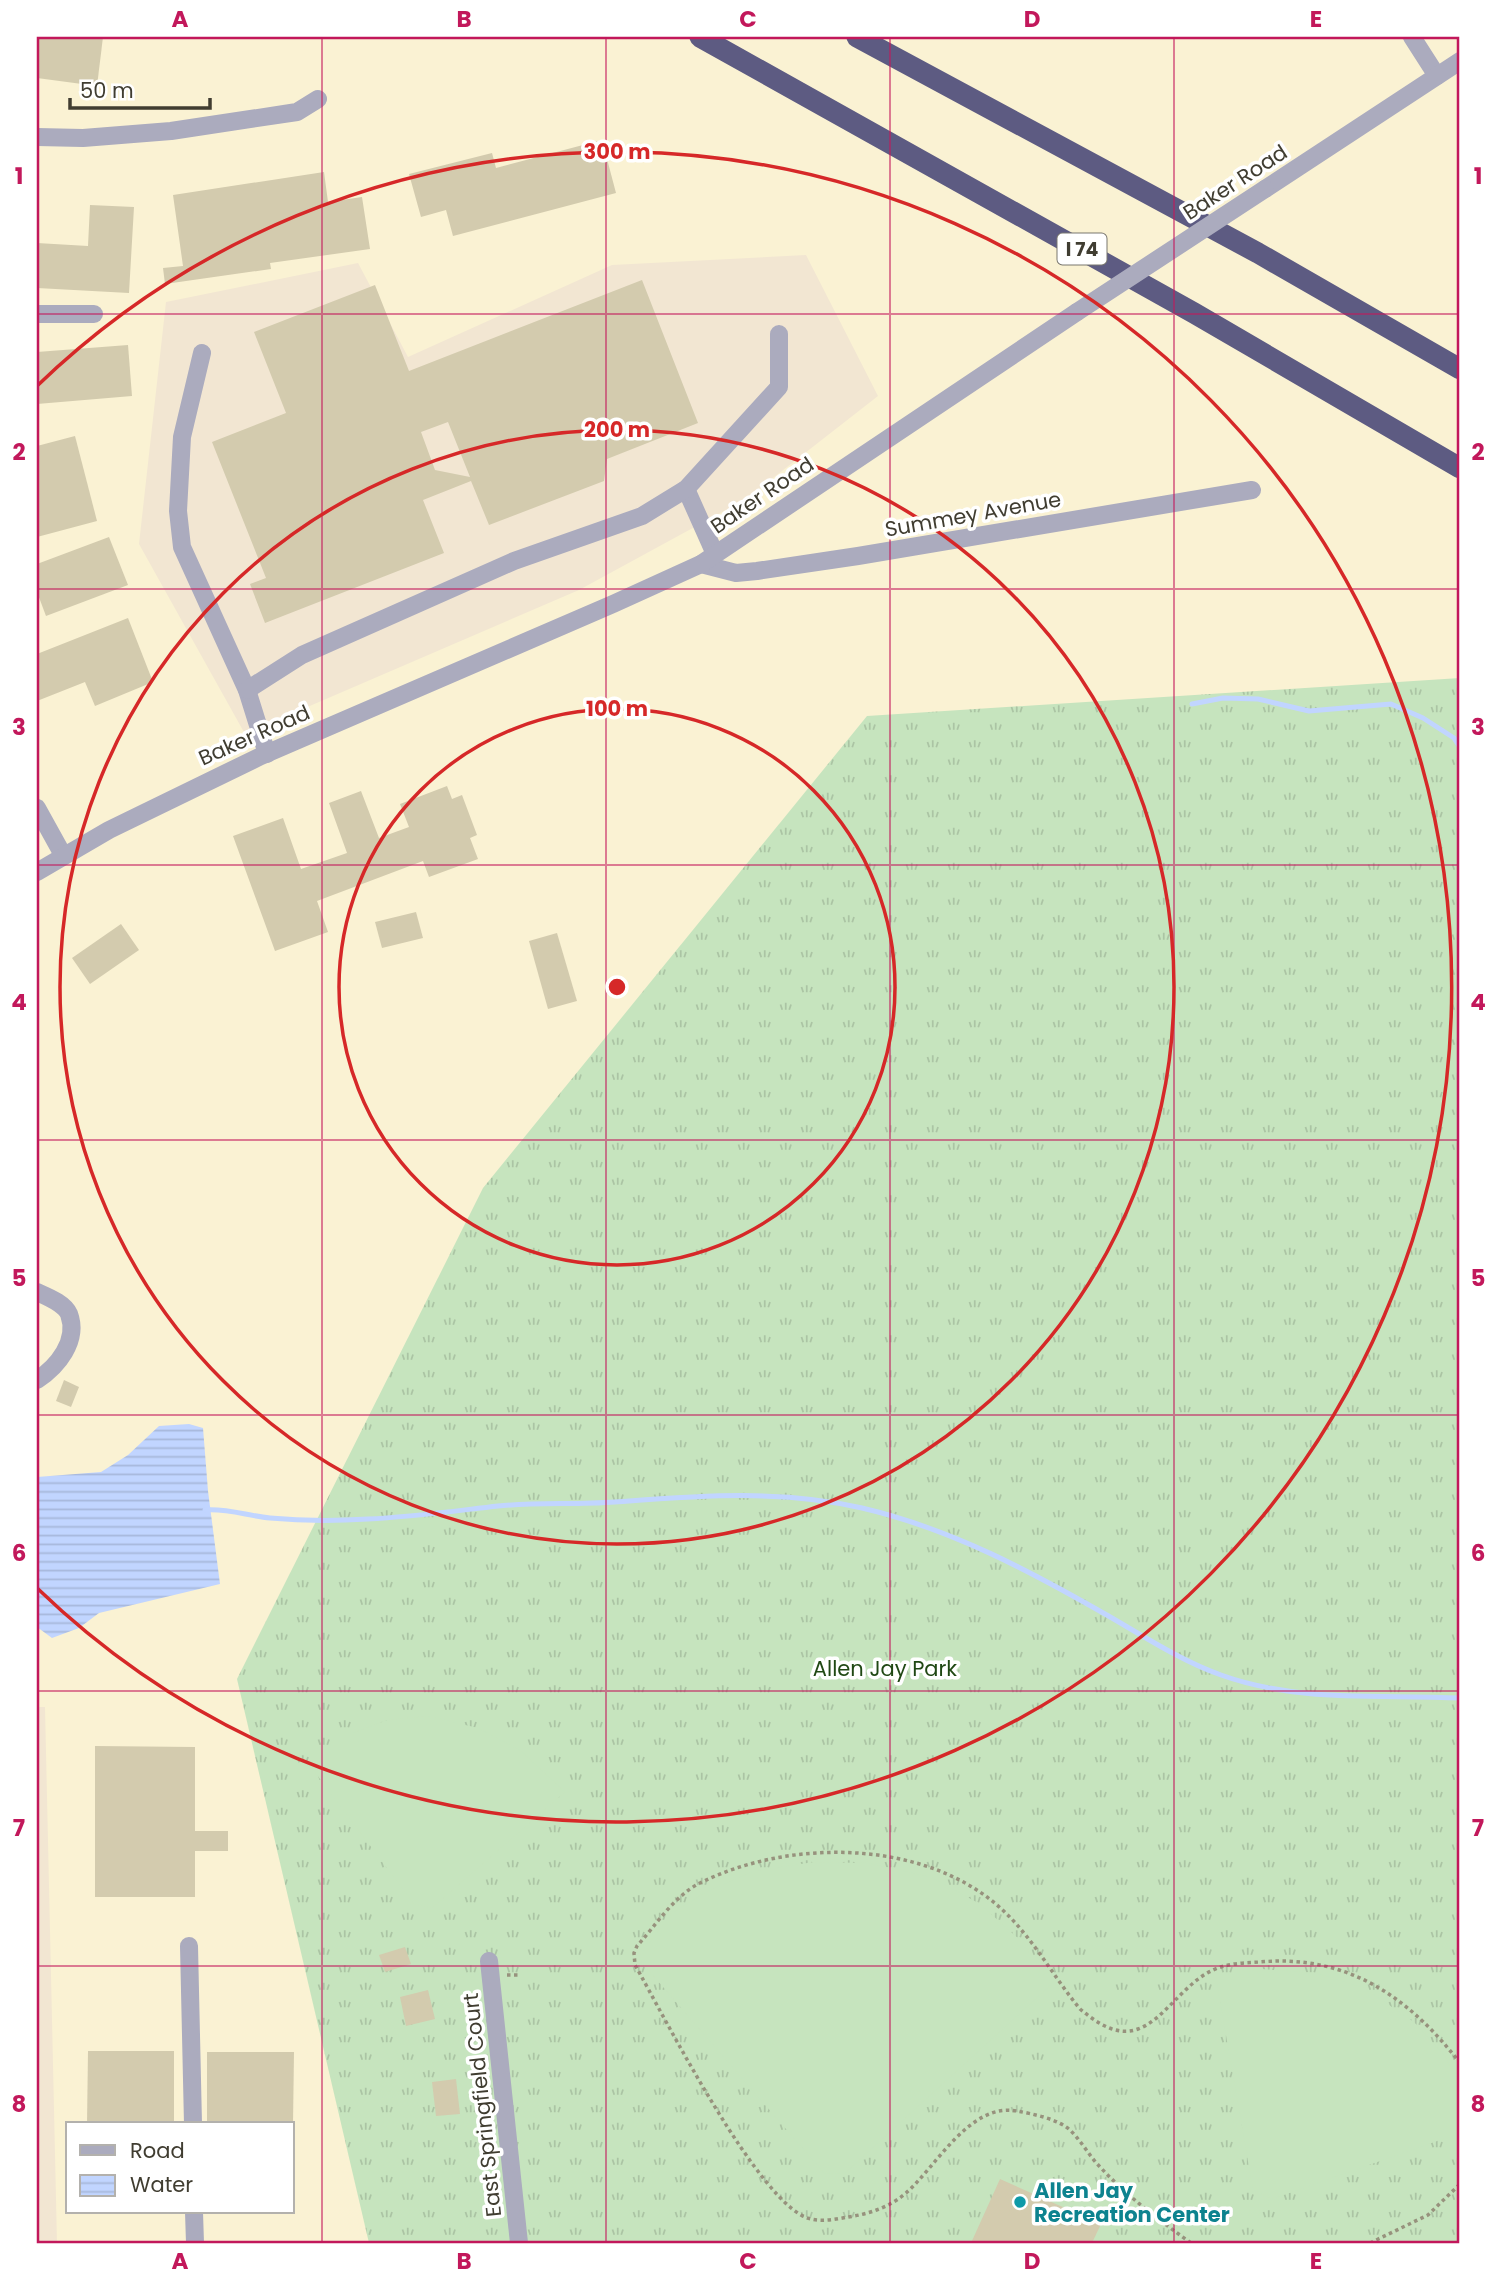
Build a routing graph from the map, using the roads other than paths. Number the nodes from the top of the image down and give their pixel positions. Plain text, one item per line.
1 (700, 37) edge
2 (857, 37) edge
3 (1412, 37) edge
4 (1460, 61) edge
5 (1437, 76) junction
6 (318, 99) dead end
7 (37, 137) edge
8 (37, 314) edge
9 (94, 314) dead end
10 (779, 334) dead end
11 (202, 353) dead end
12 (1460, 369) edge
13 (1460, 468) edge
14 (686, 489) junction
15 (1252, 490) dead end
16 (708, 559) junction
17 (247, 690) junction
18 (267, 754) junction
19 (37, 808) edge
20 (62, 855) junction
21 (37, 872) edge
22 (37, 1292) edge
23 (37, 1380) edge
24 (189, 1946) dead end
25 (489, 1961) dead end
26 (192, 2122) edge
27 (194, 2214) edge
28 (195, 2243) edge
29 (519, 2243) edge

1 - 13 highway, I 74
2 - 12 highway
3 - 5 street
4 - 5 street, Baker Road
5 - 16 street, Baker Road, bridge
6 - 7 street
8 - 9 street
10 - 14 street
11 - 17 street
14 - 16 street
14 - 17 street
15 - 16 street, Summey Avenue
16 - 18 street, Baker Road
17 - 18 street
18 - 20 street, Baker Road
19 - 20 street
20 - 21 street, Baker Road
22 - 23 street
24 - 26 street
25 - 29 street, East Springfield Court
27 - 28 street

